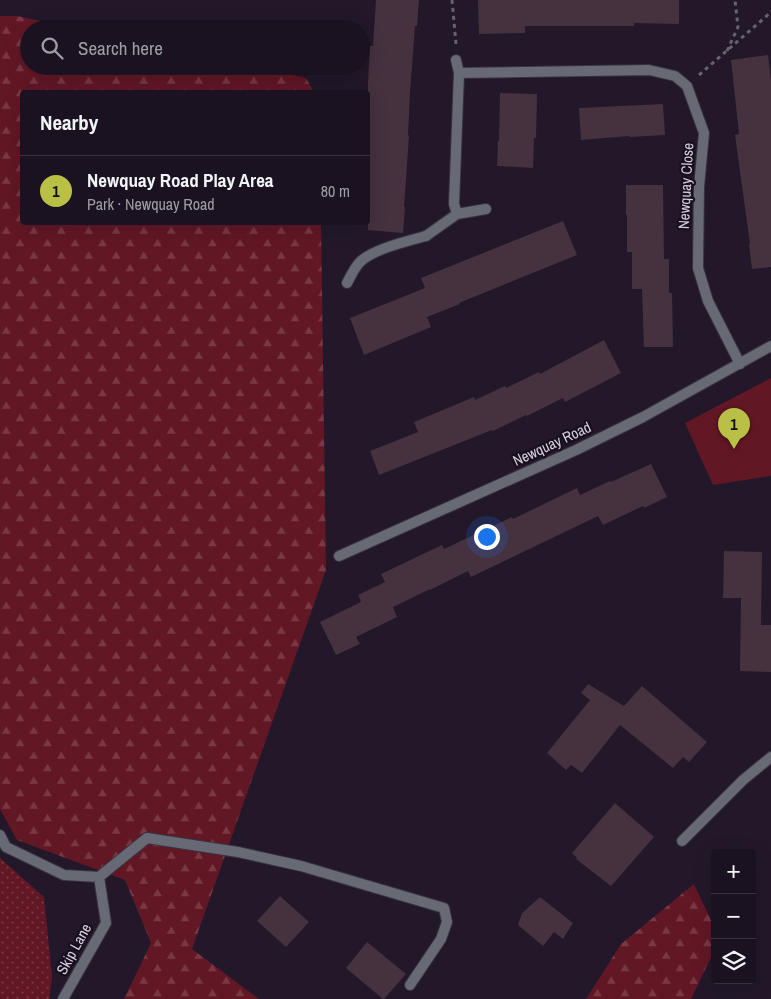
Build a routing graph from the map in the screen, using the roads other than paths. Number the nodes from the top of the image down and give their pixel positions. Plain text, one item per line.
1 (456, 60) road end
2 (459, 73) junction
3 (486, 209) dead end
4 (456, 214) junction
5 (347, 283) dead end
6 (771, 346) edge
7 (740, 364) junction
8 (339, 556) dead end
9 (771, 757) edge
10 (0, 835) edge
11 (682, 841) dead end
12 (99, 877) junction
13 (410, 985) dead end
14 (63, 999) edge

1 - 2 street
2 - 4 street
2 - 7 street, Newquay Close
3 - 4 street
4 - 5 street
6 - 7 street, Newquay Road
7 - 8 street, Newquay Road
9 - 11 street
10 - 12 street
12 - 13 street
12 - 14 street, Skip Lane

